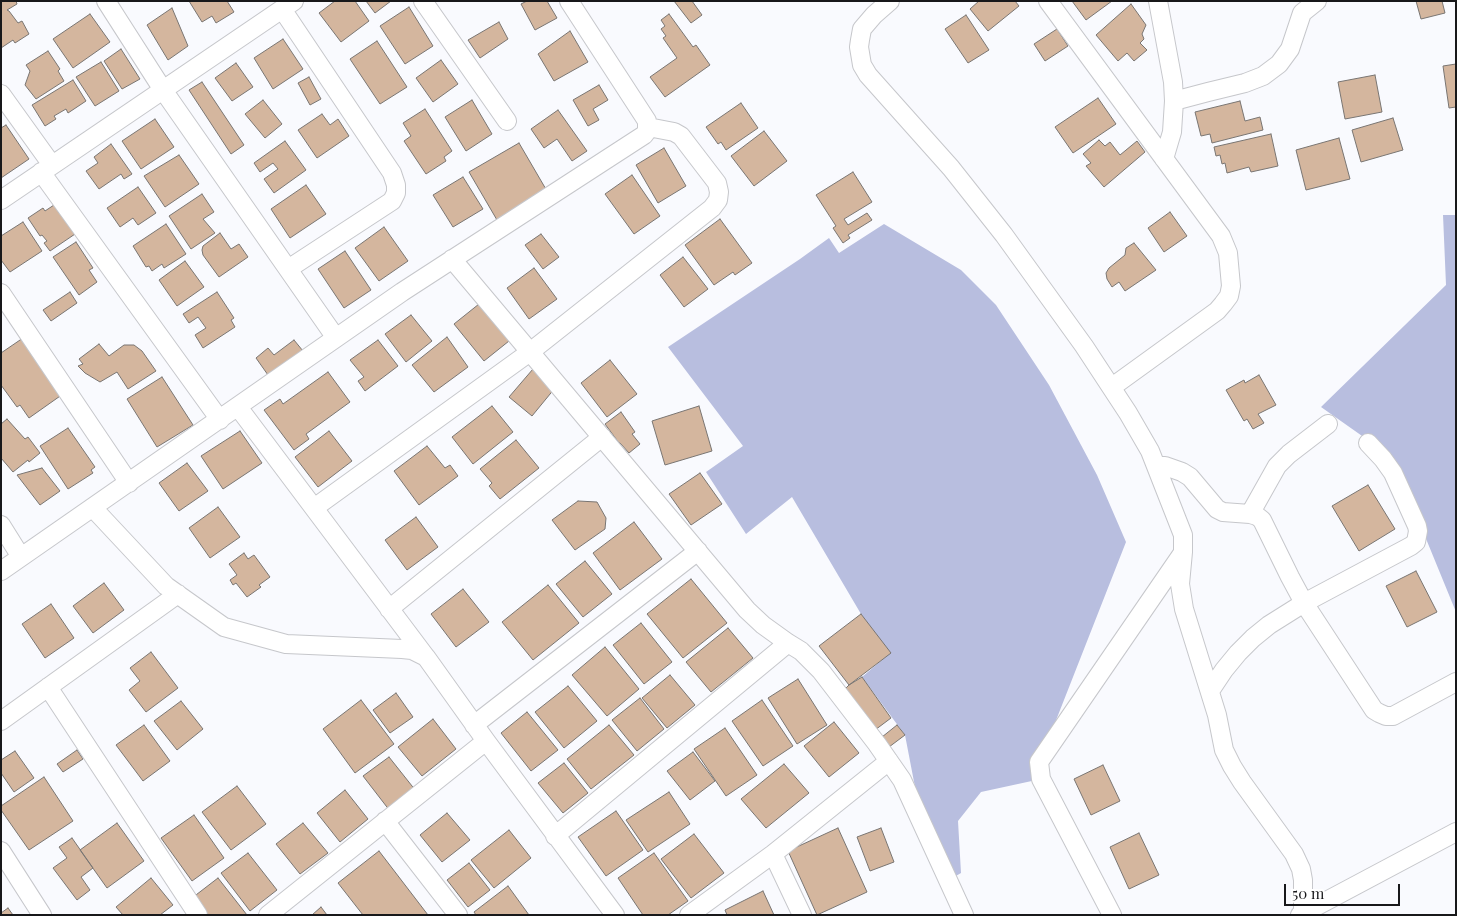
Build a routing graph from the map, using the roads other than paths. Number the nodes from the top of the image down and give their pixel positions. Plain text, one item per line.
1 (106, 1) edge
2 (423, 1) edge
3 (569, 1) edge
4 (890, 1) edge
5 (1048, 1) edge
6 (1158, 1) edge
7 (1317, 1) edge
8 (288, 5) edge
9 (1297, 7) edge
10 (163, 90) junction
11 (1, 94) edge
12 (1174, 101) junction
13 (507, 121) dead end
14 (648, 127) junction
15 (1164, 159) junction
16 (47, 169) junction
17 (1, 200) edge
18 (452, 259) junction
19 (288, 269) junction
20 (1, 293) edge
21 (336, 338) junction
22 (530, 352) junction
23 (1112, 388) junction
24 (238, 407) junction
25 (220, 420) junction
26 (1328, 424) dead end
27 (602, 437) junction
28 (1368, 443) dead end
29 (1156, 466) junction
30 (129, 483) junction
31 (93, 508) junction
32 (314, 508) junction
33 (1250, 514) junction
34 (1, 525) edge
35 (698, 551) junction
36 (1183, 552) junction
37 (21, 557) junction
38 (1, 571) edge
39 (178, 594) junction
40 (1304, 603) junction
41 (389, 609) junction
42 (788, 643) junction
43 (426, 657) junction
44 (1456, 682) edge
45 (48, 687) junction
46 (1210, 691) junction
47 (1, 721) edge
48 (474, 725) junction
49 (486, 741) junction
50 (889, 761) junction
51 (385, 821) junction
52 (1456, 832) edge
53 (555, 836) junction
54 (1, 851) edge
55 (773, 854) junction
56 (276, 912) edge
57 (1302, 914) edge
58 (42, 915) edge
59 (198, 915) edge
60 (458, 915) edge
61 (615, 915) edge
62 (688, 915) edge
63 (802, 915) edge
64 (964, 915) edge
65 (1112, 915) edge

1 - 10 street
2 - 13 street
3 - 14 street
4 - 23 street
5 - 15 street
6 - 12 street
7 - 9 street
8 - 10 street
8 - 19 street
9 - 12 street
10 - 16 street
10 - 19 street
11 - 16 street
12 - 15 street
14 - 18 street
14 - 22 street
15 - 23 street
16 - 17 street
16 - 25 street
18 - 21 street
18 - 22 street
19 - 21 street
20 - 30 street
21 - 24 street
22 - 27 street
22 - 32 street
23 - 29 street
24 - 25 street
24 - 32 street
25 - 30 street
26 - 33 street
27 - 35 street
27 - 41 street
28 - 40 street
29 - 33 street
29 - 36 street
30 - 31 street
31 - 37 street
31 - 39 street
32 - 41 street
33 - 40 street
34 - 37 street
35 - 42 street
35 - 48 street
36 - 46 street
36 - 65 street
37 - 38 street
39 - 43 street
39 - 45 street
40 - 44 street
40 - 46 street
41 - 43 street
42 - 50 street
42 - 53 street
43 - 48 street
45 - 47 street
45 - 59 street
46 - 57 street
48 - 49 street
49 - 51 street
49 - 53 street
50 - 55 street
50 - 64 street
51 - 56 street
51 - 60 street
52 - 57 street
53 - 61 street
54 - 58 street
55 - 62 street
55 - 63 street

